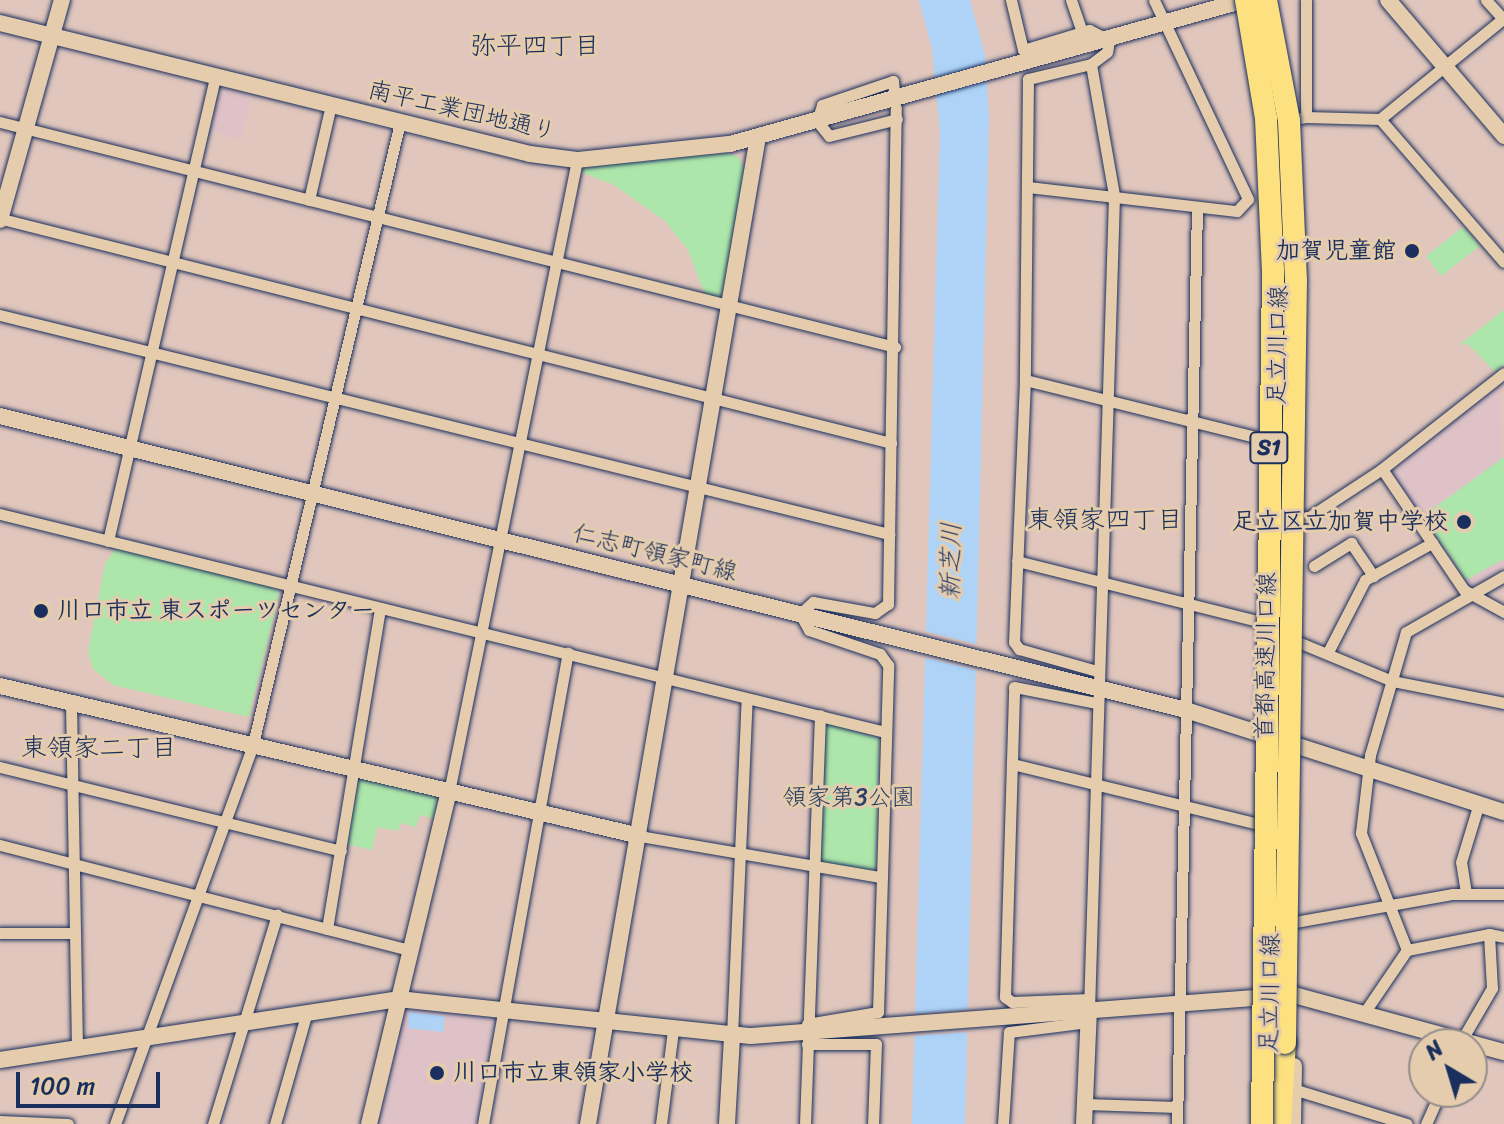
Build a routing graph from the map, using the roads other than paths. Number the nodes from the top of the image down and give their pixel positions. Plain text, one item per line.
1 (62, 0) edge
2 (1011, 0) edge
3 (1071, 0) edge
4 (1154, 0) edge
5 (1266, 0) edge
6 (1274, 0) edge
7 (1306, 0) edge
8 (1388, 0) edge
9 (1486, 0) edge
10 (1242, 1) edge
11 (1504, 19) edge
12 (0, 23) edge
13 (1166, 24) junction
14 (1082, 32) junction
15 (51, 36) junction
16 (1109, 40) junction
17 (1091, 64) junction
18 (1445, 67) junction
19 (215, 76) junction
20 (893, 86) dead end
21 (331, 105) junction
22 (1301, 118) junction
23 (1380, 119) junction
24 (817, 121) junction
25 (0, 122) edge
26 (400, 122) junction
27 (26, 129) junction
28 (1503, 133) edge
29 (758, 137) junction
30 (577, 160) junction
31 (194, 170) junction
32 (1028, 187) junction
33 (1114, 195) junction
34 (309, 200) junction
35 (1197, 207) junction
36 (377, 216) junction
37 (1, 222) edge
38 (173, 262) junction
39 (1504, 262) edge
40 (557, 263) junction
41 (730, 306) junction
42 (355, 308) junction
43 (0, 315) edge
44 (1264, 333) joint
45 (1303, 333) junction
46 (895, 347) junction
47 (151, 352) junction
48 (538, 354) junction
49 (1504, 373) edge
50 (1025, 380) junction
51 (334, 397) junction
52 (715, 398) junction
53 (1106, 400) junction
54 (0, 416) edge
55 (1193, 422) junction
56 (520, 443) junction
57 (891, 443) junction
58 (1276, 445) junction
59 (130, 448) junction
60 (1382, 469) junction
61 (700, 487) junction
62 (311, 492) junction
63 (1, 514) edge
64 (1300, 517) junction
65 (0, 527) edge
66 (889, 534) junction
67 (501, 539) junction
68 (108, 541) junction
69 (1432, 543) junction
70 (1017, 561) junction
71 (1314, 566) dead end
72 (1373, 576) junction
73 (1504, 576) edge
74 (1101, 583) junction
75 (291, 584) junction
76 (682, 584) junction
77 (1470, 595) junction
78 (1189, 604) junction
79 (380, 608) junction
80 (1504, 612) edge
81 (800, 614) junction
82 (1261, 622) junction
83 (482, 631) junction
84 (1298, 642) junction
85 (1328, 652) junction
86 (568, 653) junction
87 (667, 678) junction
88 (1392, 681) junction
89 (0, 686) edge
90 (1097, 687) junction
91 (747, 699) junction
92 (71, 703) junction
93 (1504, 703) edge
94 (1186, 710) junction
95 (820, 715) junction
96 (885, 732) junction
97 (1259, 732) junction
98 (1297, 742) junction
99 (253, 744) junction
100 (1012, 764) junction
101 (1368, 765) junction
102 (0, 767) edge
103 (356, 769) junction
104 (1094, 784) junction
105 (73, 785) junction
106 (449, 792) junction
107 (1479, 803) junction
108 (1184, 806) junction
109 (1504, 812) edge
110 (540, 813) junction
111 (224, 822) junction
112 (1259, 824) junction
113 (640, 836) junction
114 (0, 845) edge
115 (341, 851) junction
116 (741, 854) junction
117 (72, 864) junction
118 (814, 867) junction
119 (880, 877) junction
120 (1466, 893) junction
121 (1504, 894) edge
122 (200, 895) junction
123 (1264, 898) junction
124 (1390, 905) junction
125 (277, 915) junction
126 (1295, 922) junction
127 (327, 929) junction
128 (0, 933) edge
129 (73, 933) junction
130 (1489, 934) junction
131 (1504, 937) edge
132 (410, 950) junction
133 (1407, 950) junction
134 (1294, 995) junction
135 (1257, 996) junction
136 (398, 999) junction
137 (1182, 1002) junction
138 (1088, 1010) junction
139 (503, 1011) junction
140 (307, 1012) junction
141 (1364, 1013) junction
142 (244, 1022) junction
143 (607, 1022) junction
144 (1414, 1028) edge
145 (1468, 1028) edge
146 (673, 1030) junction
147 (808, 1034) junction
148 (732, 1036) junction
149 (148, 1037) junction
150 (1285, 1043) junction
151 (77, 1048) junction
152 (0, 1060) edge
153 (1293, 1089) junction
154 (1085, 1104) junction
155 (1177, 1107) junction
156 (0, 1121) edge
157 (68, 1124) edge
158 (115, 1124) edge
159 (213, 1124) edge
160 (275, 1124) edge
161 (369, 1124) edge
162 (483, 1124) edge
163 (588, 1124) edge
164 (661, 1124) edge
165 (727, 1124) edge
166 (805, 1124) edge
167 (873, 1124) edge
168 (1003, 1124) edge
169 (1084, 1124) edge
170 (1177, 1124) edge
171 (1255, 1124) edge
172 (1262, 1124) edge
173 (1277, 1124) edge
174 (1290, 1124) edge
175 (1404, 1124) edge

1 - 15 street
2 - 14 street
3 - 14 street
4 - 13 street
5 - 150 highway, 首都高速川口線 / S1, bridge
6 - 22 street, 足立川口線
7 - 22 street
8 - 18 street
9 - 11 street
10 - 13 street
10 - 44 street, 足立川口線
10 - 123 highway, 首都高速川口線 / S1, bridge
11 - 18 street
12 - 15 street, 南平工業団地通り
13 - 16 street
13 - 35 street
14 - 16 street
15 - 19 street, 南平工業団地通り
15 - 27 street
16 - 17 street
16 - 24 street, 南平工業団地通り
17 - 32 street
17 - 33 street
18 - 23 street
18 - 28 street
19 - 21 street, 南平工業団地通り
19 - 31 street
20 - 24 street
21 - 26 street, 南平工業団地通り
21 - 34 street
22 - 23 street
22 - 45 street, 足立川口線
23 - 39 street
24 - 29 street, 南平工業団地通り
24 - 46 street
25 - 27 street
26 - 30 street, 南平工業団地通り
26 - 36 street
27 - 31 street
27 - 37 street
29 - 30 street, 南平工業団地通り
29 - 41 street
30 - 40 street
31 - 34 street
31 - 38 street
32 - 33 street
32 - 50 street
33 - 35 street
33 - 53 street
34 - 36 street
35 - 55 street
36 - 40 street
36 - 42 street
37 - 38 street
38 - 42 street
38 - 47 street
40 - 41 street
40 - 48 street
41 - 46 street
41 - 52 street
42 - 48 street
42 - 51 street
43 - 47 street
44 - 58 highway, S1
45 - 58 highway
45 - 64 street, 足立川口線
46 - 57 street
47 - 51 street
47 - 59 street
48 - 52 street
48 - 56 street
49 - 60 street
50 - 53 street
50 - 70 street
51 - 56 street
51 - 62 street
52 - 57 street
52 - 61 street
53 - 55 street
53 - 74 street
54 - 59 street, 仁志町領家町線
55 - 58 street
55 - 78 street
56 - 61 street
56 - 67 street
57 - 66 street
58 - 82 street, 足立川口線
58 - 123 highway, S1, bridge
58 - 173 highway, bridge
59 - 62 street, 仁志町領家町線
59 - 68 street
60 - 64 street
60 - 69 street
61 - 66 street
61 - 76 street
62 - 67 street, 仁志町領家町線
62 - 75 street
63 - 65 street
63 - 68 street
64 - 84 street, 足立川口線
66 - 81 street
67 - 76 street, 仁志町領家町線
67 - 83 street
68 - 75 street
69 - 72 street
69 - 77 street
70 - 74 street
70 - 90 street
71 - 72 street
72 - 85 street
73 - 77 street
74 - 78 street
74 - 90 street
75 - 79 street
75 - 99 street
76 - 81 street, 仁志町領家町線
76 - 87 street
77 - 80 street
77 - 88 street
78 - 82 street
78 - 94 street
79 - 83 street
79 - 103 street
81 - 90 street, 仁志町領家町線
81 - 96 street
82 - 97 street, 足立川口線
83 - 86 street
83 - 106 street
84 - 85 street
84 - 98 street, 足立川口線
85 - 88 street
86 - 87 street
86 - 110 street
87 - 91 street
87 - 113 street
88 - 93 street
88 - 101 street
89 - 92 street
90 - 94 street, 仁志町領家町線
90 - 100 street
90 - 104 street
91 - 95 street
91 - 116 street
92 - 99 street
92 - 105 street
94 - 97 street, 仁志町領家町線
94 - 108 street
95 - 96 street
95 - 118 street
96 - 119 street
97 - 98 street, 仁志町領家町線
97 - 112 street, 足立川口線
98 - 101 street, 仁志町領家町線
98 - 126 street, 足立川口線
99 - 103 street
99 - 111 street
100 - 104 street
100 - 138 street
101 - 107 street, 仁志町領家町線
101 - 124 street
102 - 105 street
103 - 106 street
103 - 115 street
104 - 108 street
104 - 138 street
105 - 111 street
105 - 117 street
106 - 110 street
106 - 132 street
107 - 109 street, 仁志町領家町線
107 - 120 street
108 - 112 street
108 - 137 street
110 - 113 street
110 - 139 street
111 - 115 street
111 - 122 street
112 - 135 street, 足立川口線
113 - 116 street
113 - 143 street
114 - 117 street
115 - 127 street
116 - 118 street
116 - 148 street
117 - 122 street
117 - 129 street
118 - 119 street
118 - 147 street
119 - 147 street
120 - 121 street
120 - 124 street
122 - 125 street
122 - 149 street
123 - 172 highway, 首都高速川口線 / S1, bridge
124 - 126 street
124 - 133 street
125 - 127 street
125 - 142 street
126 - 134 street, 足立川口線
127 - 132 street
128 - 129 street
129 - 151 street
130 - 131 street
130 - 133 street
130 - 145 street
132 - 136 street
133 - 141 street
134 - 135 street
134 - 141 street
134 - 153 street, 足立川口線
135 - 137 street
135 - 171 street, 足立川口線
136 - 139 street
136 - 140 street
136 - 161 street
137 - 138 street
137 - 155 street
138 - 147 street
138 - 154 street
138 - 168 street
139 - 143 street
139 - 162 street
140 - 142 street
140 - 160 street
141 - 144 street
142 - 149 street
142 - 159 street
143 - 146 street
143 - 163 street
146 - 148 street
146 - 164 street
147 - 148 street
147 - 166 street
147 - 167 street
148 - 165 street
149 - 151 street
149 - 158 street
150 - 173 highway, 首都高速川口線 / S1
150 - 174 highway, S1
151 - 152 street
153 - 174 street, 足立川口線
153 - 175 street
154 - 155 street
154 - 169 street
155 - 170 street
156 - 157 street

